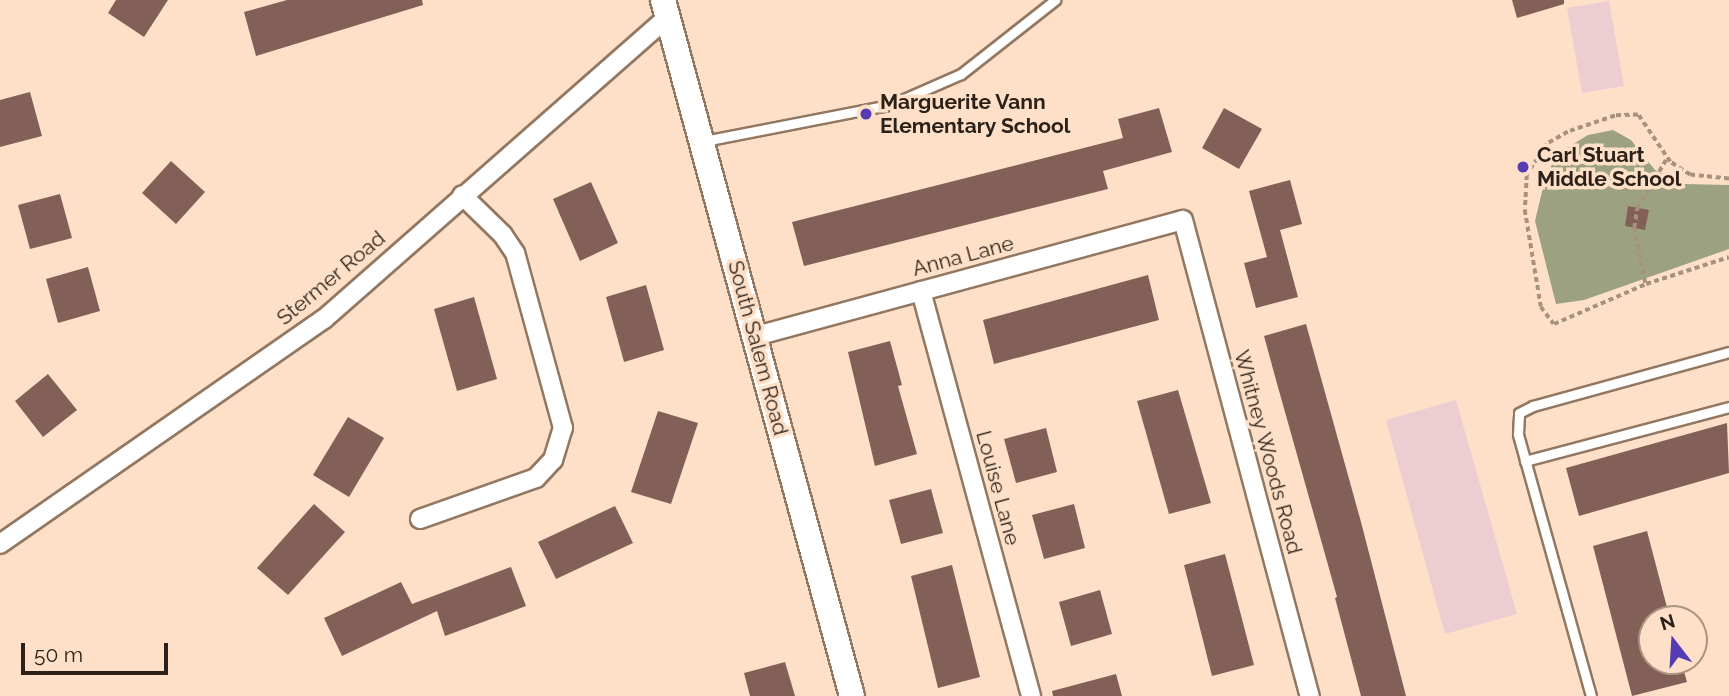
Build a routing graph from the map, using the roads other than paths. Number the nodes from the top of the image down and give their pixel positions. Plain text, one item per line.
1 (1055, 0) edge
2 (665, 9) edge
3 (702, 141) junction
4 (462, 194) junction
5 (1183, 220) joint
6 (921, 291) junction
7 (755, 335) junction
8 (1729, 352) edge
9 (1729, 407) edge
10 (1525, 461) junction
11 (420, 519) dead end
12 (0, 544) edge
13 (852, 696) edge
14 (1031, 696) edge
15 (1310, 696) edge
16 (1591, 696) edge

1 - 3 lane
2 - 3 main road, South Salem Road
2 - 4 street, Stermer Road
3 - 7 main road, South Salem Road
4 - 11 street
4 - 12 street, Stermer Road
5 - 6 street, Anna Lane
5 - 15 street, Whitney Woods Road
6 - 7 street, Anna Lane
6 - 14 street, Louise Lane
7 - 13 main road, South Salem Road
8 - 10 lane
9 - 10 lane
10 - 16 lane

